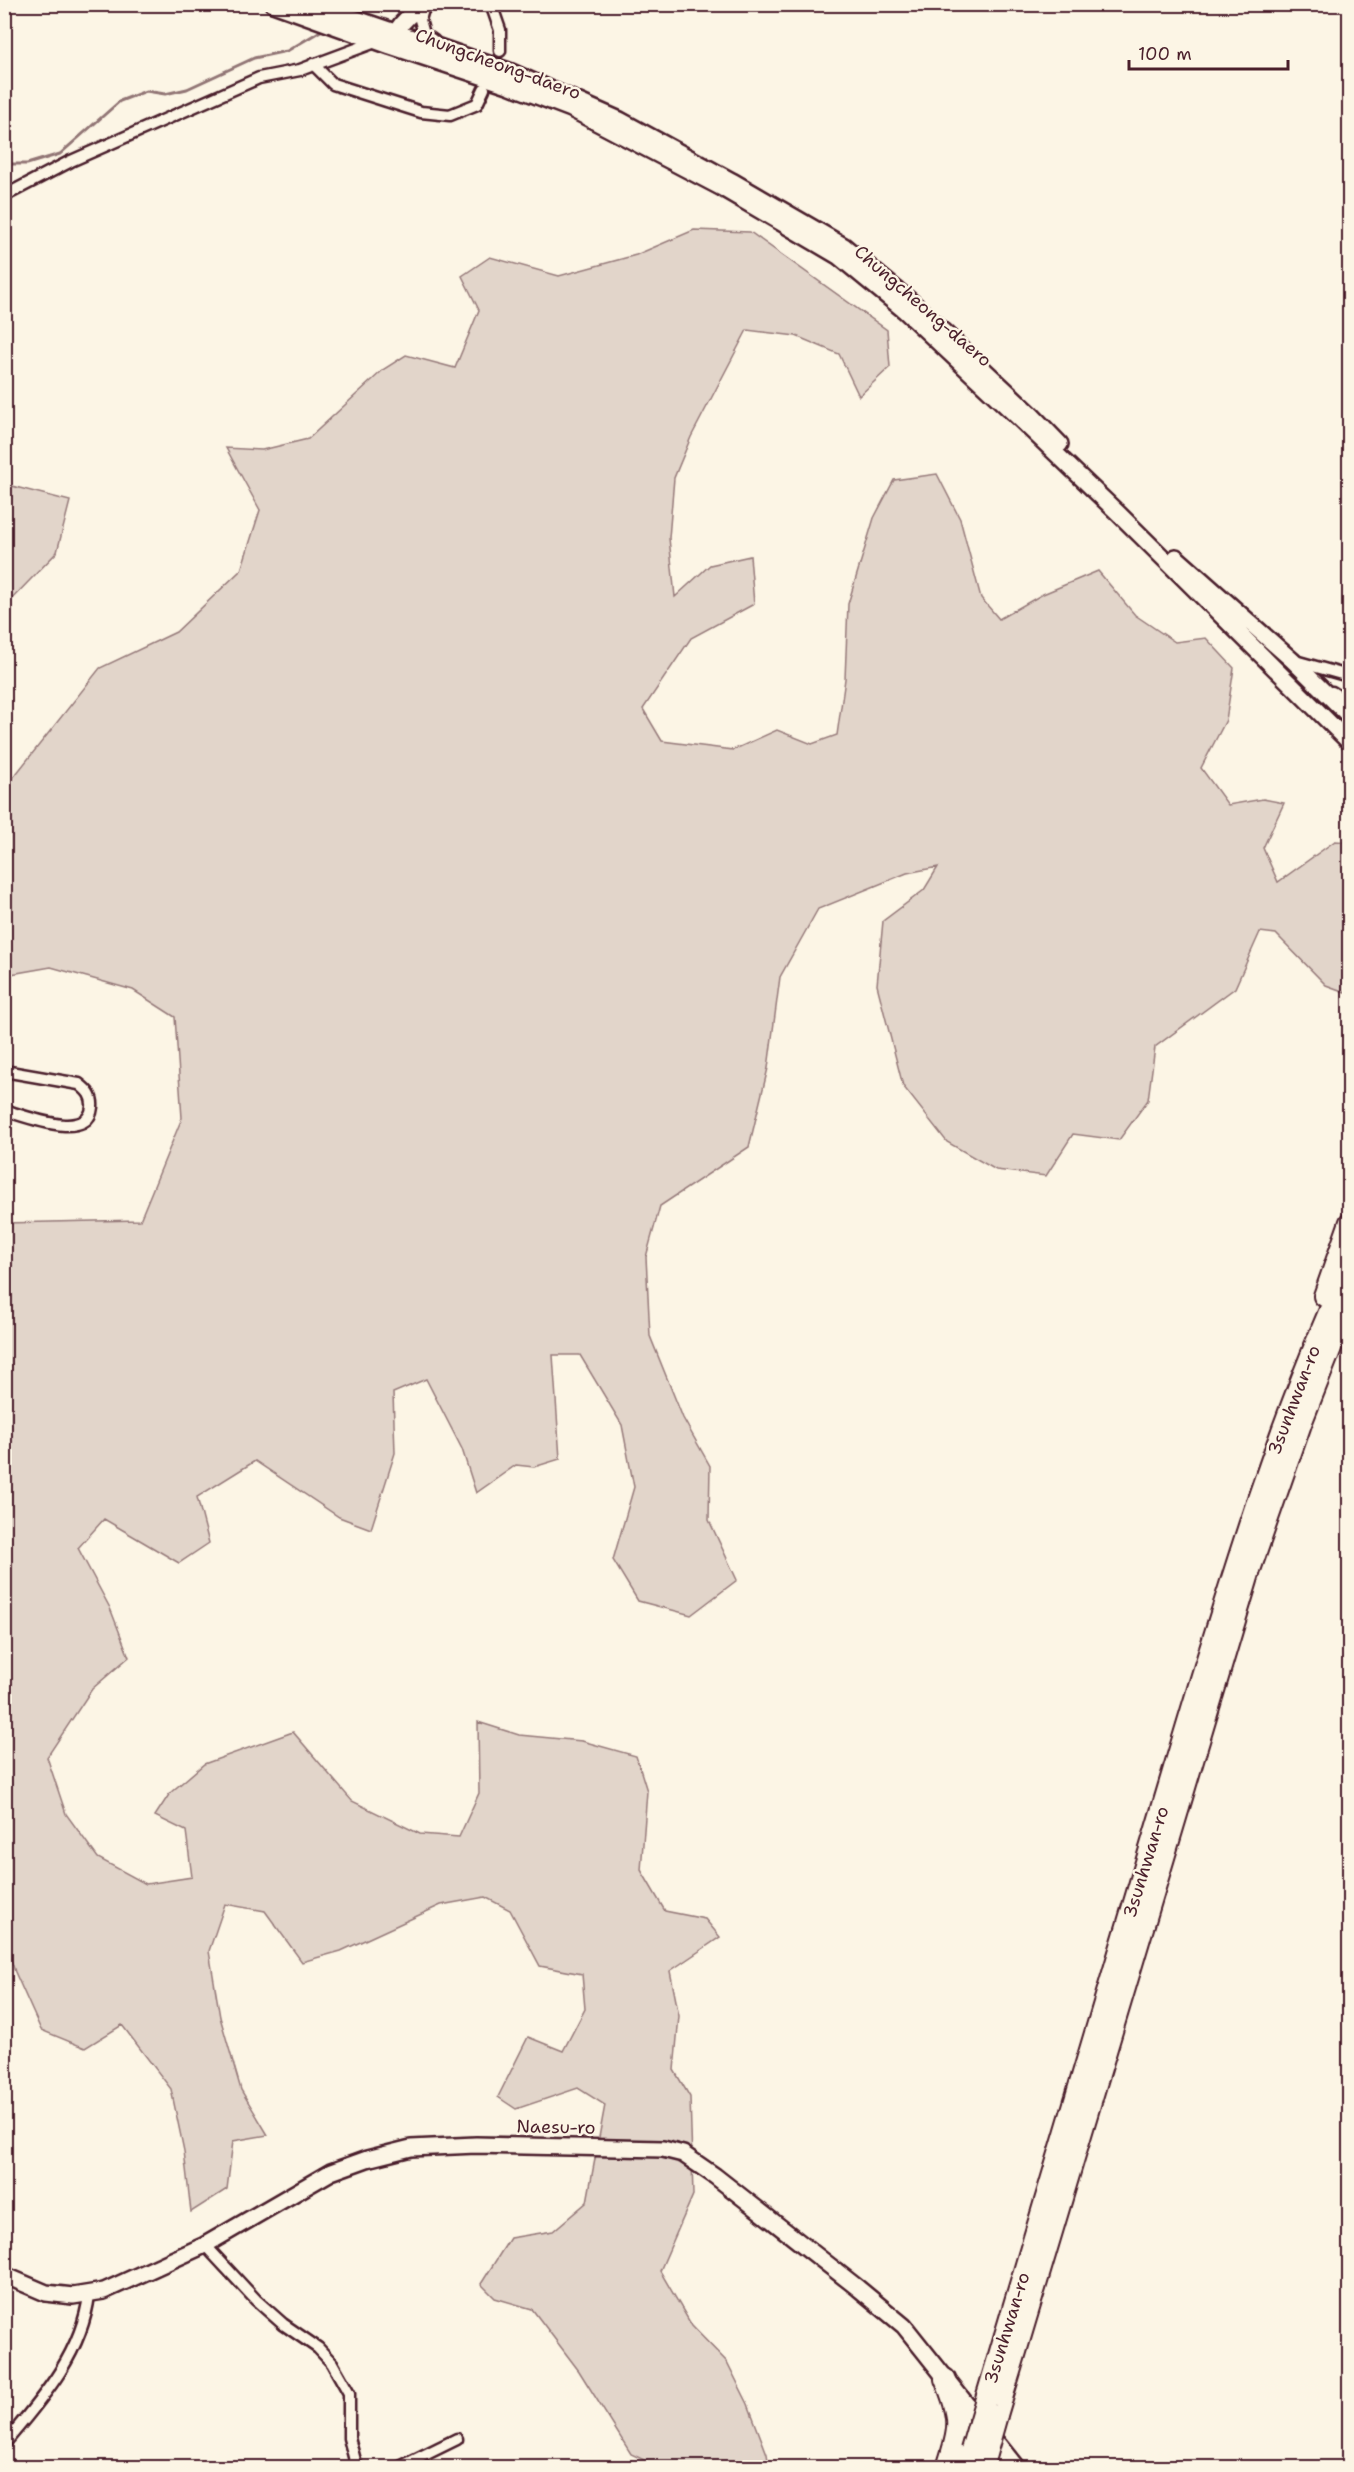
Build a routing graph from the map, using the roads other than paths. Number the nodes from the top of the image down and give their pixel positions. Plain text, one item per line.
1 (273, 4) edge
2 (491, 4) edge
3 (426, 5) edge
4 (310, 11) edge
5 (395, 33) junction
6 (377, 34) junction
7 (450, 51) junction
8 (500, 51) dead end
9 (313, 64) junction
10 (484, 89) dead end
11 (4, 196) edge
12 (1292, 660) junction
13 (1310, 677) junction
14 (1350, 679) edge
15 (1350, 704) edge
16 (1350, 717) edge
17 (1350, 742) edge
18 (4, 1071) edge
19 (4, 1110) edge
20 (1350, 1222) edge
21 (1350, 1265) edge
22 (1350, 1300) edge
23 (1350, 1324) edge
24 (1302, 1421) junction
25 (1270, 1463) junction
26 (205, 2245) junction
27 (4, 2275) edge
28 (89, 2295) junction
29 (945, 2379) junction
30 (988, 2413) junction
31 (959, 2432) junction
32 (457, 2439) dead end
33 (4, 2444) edge
34 (991, 2463) edge
35 (357, 2468) edge
36 (398, 2468) edge
37 (947, 2468) edge

1 - 4 main road, Chungcheong-daero
2 - 8 street
3 - 5 main road
3 - 7 street
4 - 6 main road, Chungcheong-daero
4 - 6 main road, Chungcheong-daero
5 - 6 main road, Chungcheong-daero
5 - 7 main road, Chungcheong-daero
6 - 9 street
6 - 17 main road, Chungcheong-daero
7 - 12 main road, Chungcheong-daero
9 - 10 street
9 - 11 street
12 - 13 main road, Chungcheong-daero
12 - 14 street
13 - 15 street
13 - 16 main road, Chungcheong-daero
18 - 19 street
20 - 25 highway
21 - 25 highway, 3sunhwan-ro
22 - 24 highway, 3sunhwan-ro
23 - 24 highway
24 - 30 highway, 3sunhwan-ro
25 - 30 highway, 3sunhwan-ro
26 - 28 main road, Naesu-ro
26 - 29 main road, Naesu-ro
26 - 35 street
27 - 28 main road, Naesu-ro
28 - 33 street
29 - 30 main road, Naesu-ro
29 - 31 highway
30 - 31 highway
30 - 34 highway, 3sunhwan-ro, bridge
30 - 34 main road, Naesu-ro
31 - 34 highway
31 - 37 highway
32 - 36 street

